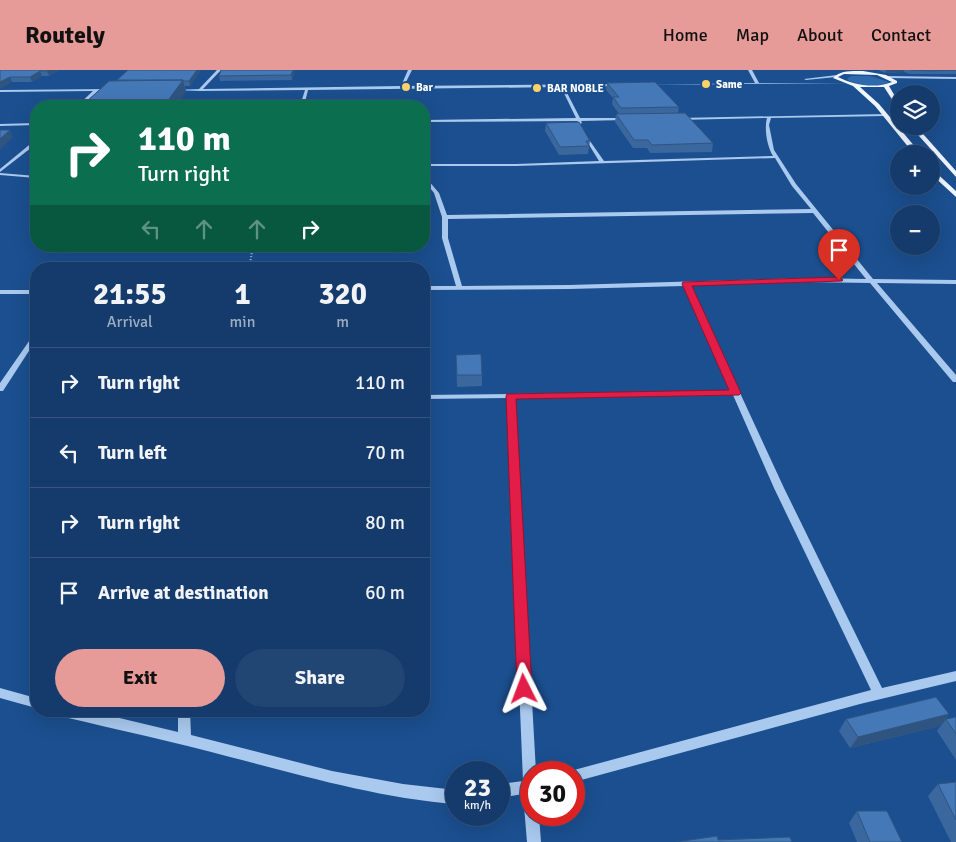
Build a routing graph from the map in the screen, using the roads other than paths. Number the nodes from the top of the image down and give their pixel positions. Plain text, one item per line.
1 (220, 70) edge
2 (410, 70) edge
3 (750, 70) edge
4 (848, 71) edge
5 (865, 72) edge
6 (836, 76) junction
7 (886, 77) junction
8 (956, 79) edge
9 (757, 83) junction
10 (768, 83) junction
11 (903, 83) dead end
12 (912, 83) dead end
13 (847, 84) junction
14 (894, 84) junction
15 (627, 85) edge
16 (646, 85) edge
17 (855, 85) junction
18 (562, 86) junction
19 (886, 86) junction
20 (402, 87) junction
21 (307, 88) junction
22 (97, 90) junction
23 (116, 90) edge
24 (172, 90) edge
25 (200, 90) junction
26 (0, 92) edge
27 (890, 93) edge
28 (86, 100) edge
29 (304, 100) edge
30 (886, 115) junction
31 (768, 118) junction
32 (630, 119) edge
33 (676, 119) edge
34 (578, 120) junction
35 (430, 122) edge
36 (30, 124) edge
37 (0, 126) edge
38 (921, 135) edge
39 (911, 145) edge
40 (30, 146) edge
41 (776, 157) junction
42 (602, 162) junction
43 (430, 165) edge
44 (2, 166) edge
45 (952, 169) edge
46 (0, 173) edge
47 (956, 175) edge
48 (30, 176) edge
49 (940, 179) edge
50 (430, 185) edge
51 (956, 195) edge
52 (815, 211) junction
53 (445, 217) junction
54 (870, 280) junction
55 (956, 282) edge
56 (686, 284) junction
57 (459, 287) junction
58 (430, 288) edge
59 (0, 292) edge
60 (30, 292) edge
61 (30, 344) edge
62 (956, 380) edge
63 (0, 389) edge
64 (736, 393) junction
65 (511, 396) junction
66 (430, 397) edge
67 (956, 676) edge
68 (0, 693) edge
69 (879, 694) junction
70 (30, 701) edge
71 (90, 717) edge
72 (184, 717) edge
73 (185, 739) junction
74 (529, 761) edge
75 (585, 773) edge
76 (445, 796) edge
77 (533, 826) edge
78 (534, 842) edge

1 - 25 street
2 - 20 street
3 - 9 street
4 - 5 main road
4 - 6 main road
5 - 7 main road
6 - 10 street
6 - 13 main road
7 - 8 street
7 - 14 main road
8 - 12 street
9 - 10 street
9 - 16 street
10 - 13 street
11 - 14 street
13 - 17 main road
14 - 19 main road
15 - 18 street
17 - 19 main road
17 - 30 main road
18 - 20 street
18 - 34 street
19 - 27 main road
20 - 21 street
21 - 25 street
21 - 29 street
22 - 23 street
22 - 26 street
22 - 28 street
24 - 25 street
30 - 31 street
30 - 39 main road
31 - 33 street
31 - 41 street
32 - 34 street
34 - 35 street
34 - 42 street
36 - 37 street
38 - 45 main road
40 - 44 street
41 - 42 street
41 - 52 street
42 - 43 street
44 - 46 street
45 - 47 main road
46 - 48 street
49 - 51 main road
50 - 53 street
52 - 53 street
52 - 54 street
53 - 57 street
54 - 55 street
54 - 56 street
54 - 62 street
56 - 57 street
56 - 64 street
57 - 58 street
59 - 60 street
61 - 63 street
64 - 65 street
64 - 69 street
65 - 66 street
65 - 74 street
67 - 69 street
68 - 70 street
69 - 75 street
71 - 73 street
72 - 73 street
73 - 76 street
77 - 78 street

